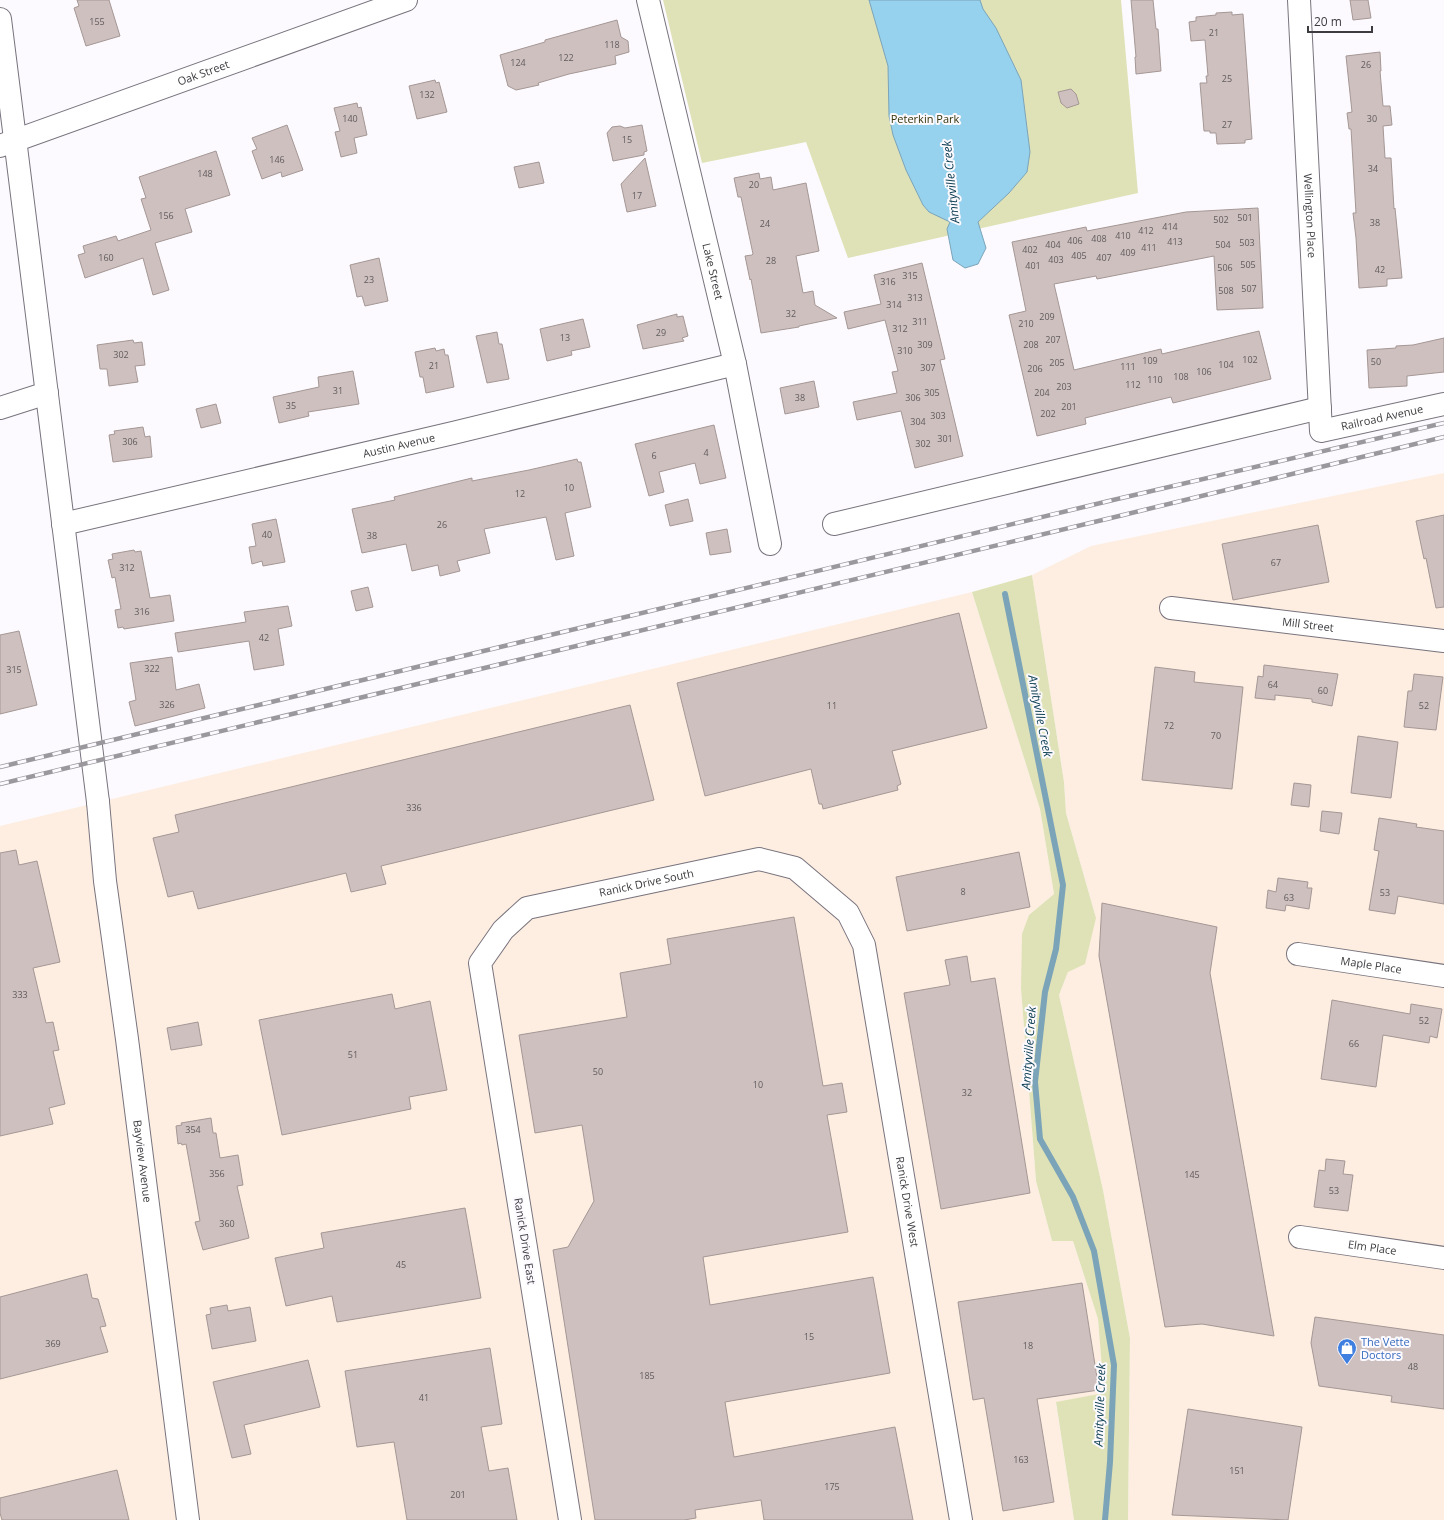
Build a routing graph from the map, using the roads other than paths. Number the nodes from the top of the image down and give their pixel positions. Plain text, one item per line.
1 (406, 0) edge
2 (648, 0) edge
3 (1299, 0) edge
4 (0, 19) edge
5 (8, 144) edge
6 (735, 364) junction
7 (47, 393) junction
8 (1444, 404) edge
9 (0, 408) edge
10 (1320, 408) junction
11 (1321, 431) joint
12 (63, 524) junction
13 (834, 524) dead end
14 (770, 544) dead end
15 (1171, 608) dead end
16 (1444, 641) edge
17 (828, 895) joint
18 (1298, 954) dead end
19 (480, 963) joint
20 (1444, 976) edge
21 (1300, 1237) dead end
22 (1444, 1258) edge
23 (188, 1520) edge
24 (570, 1520) edge
25 (961, 1520) edge

1 - 5 street, Oak Street
2 - 6 street, Lake Street
3 - 10 street, Wellington Place
4 - 5 street, Bayview Avenue
5 - 7 street, Bayview Avenue
6 - 12 street, Austin Avenue
6 - 14 street, Lake Street
7 - 9 street
7 - 12 street, Bayview Avenue
8 - 11 street, Railroad Avenue
10 - 11 street, Wellington Place
10 - 13 street
12 - 23 street, Bayview Avenue
15 - 16 street, Mill Street
17 - 19 street, Ranick Drive South
17 - 25 street, Ranick Drive West
18 - 20 street, Maple Place
19 - 24 street, Ranick Drive East
21 - 22 street, Elm Place

